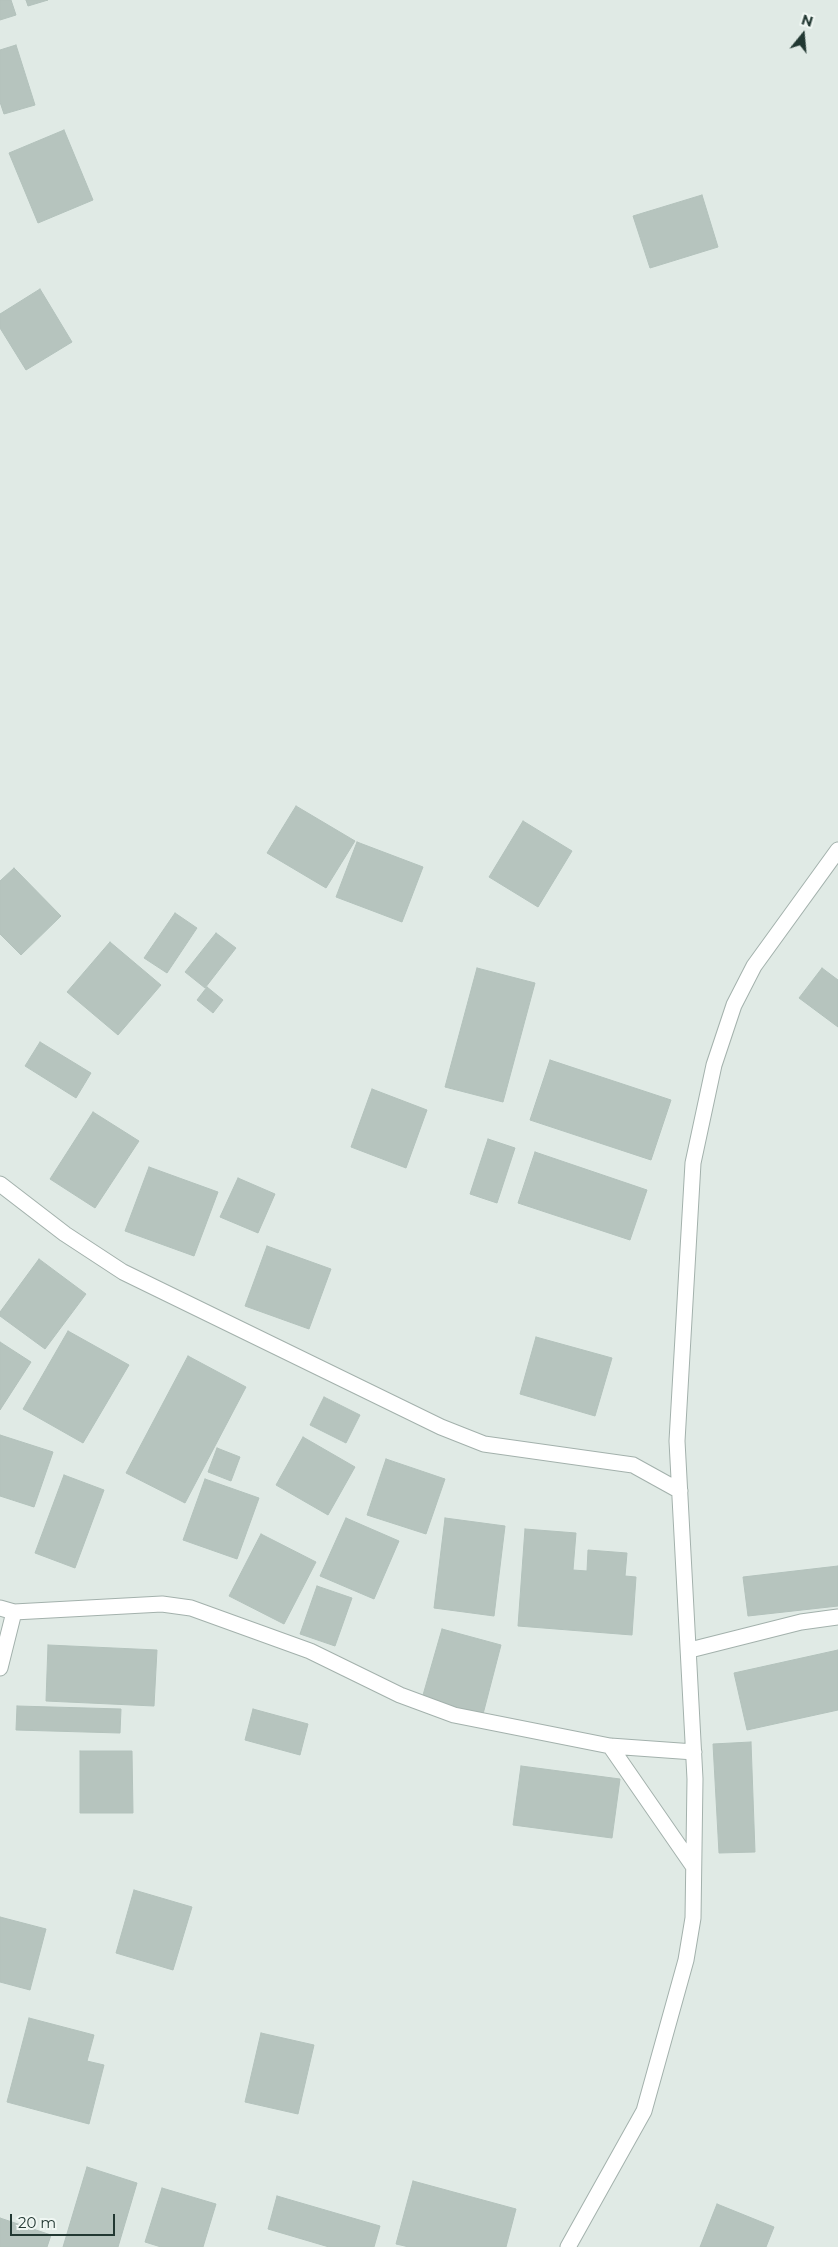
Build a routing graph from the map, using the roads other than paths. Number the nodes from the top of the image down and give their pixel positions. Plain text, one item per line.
1 (838, 850) edge
2 (0, 1184) edge
3 (680, 1491) junction
4 (7, 1610) edge
5 (838, 1618) edge
6 (690, 1650) junction
7 (0, 1668) edge
8 (610, 1746) junction
9 (694, 1752) junction
10 (693, 1866) junction
11 (568, 2247) edge

1 - 3 street
2 - 3 street
3 - 6 street
4 - 7 street
4 - 8 street
5 - 6 street
6 - 9 street
8 - 9 street
8 - 10 street
9 - 10 street
10 - 11 street

